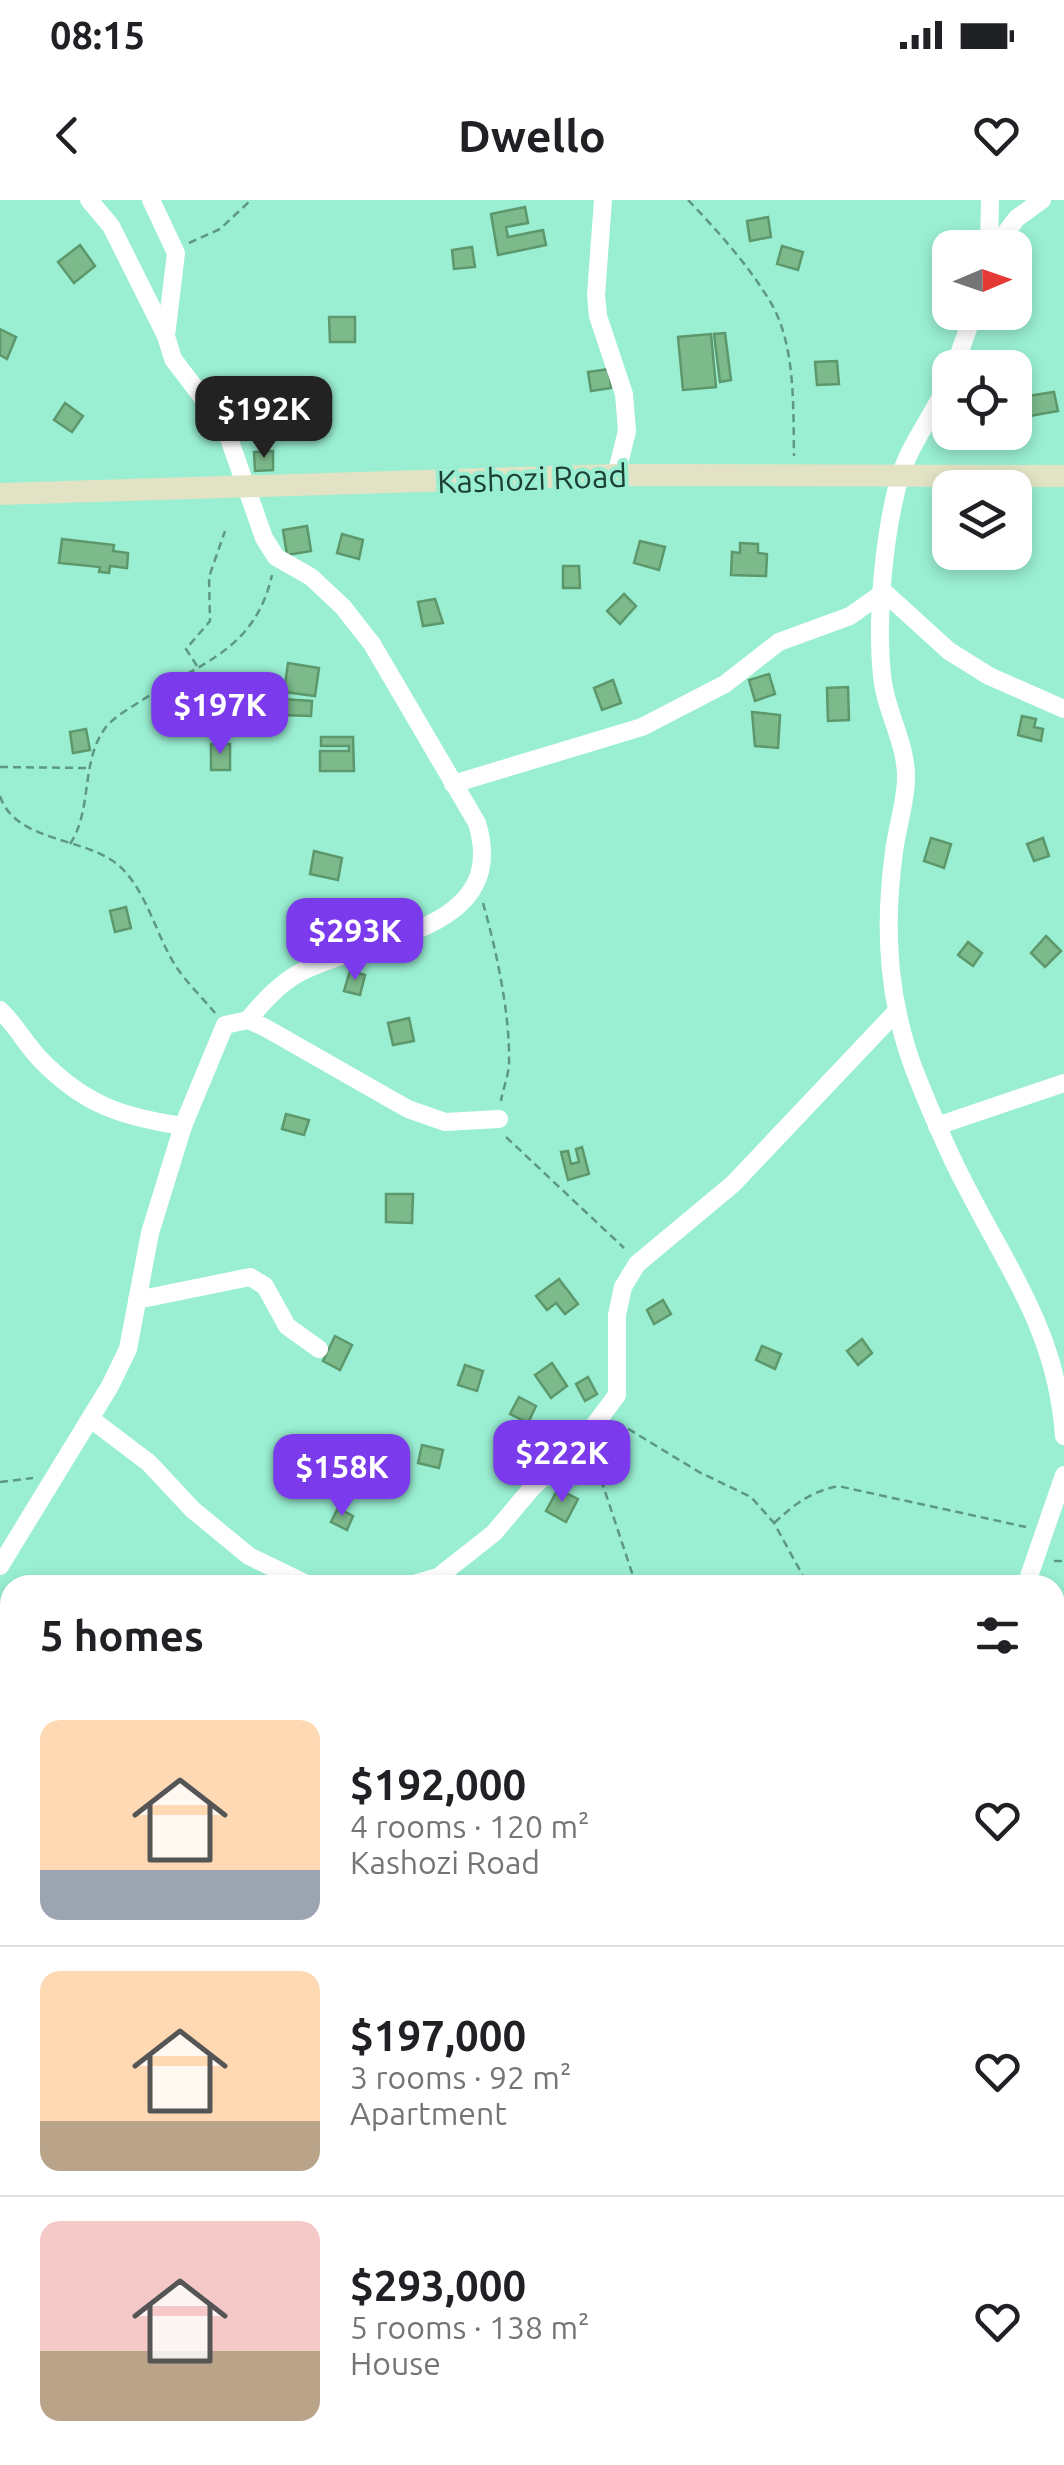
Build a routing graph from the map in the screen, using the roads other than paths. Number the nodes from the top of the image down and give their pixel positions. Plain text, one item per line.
1 (90, 200) edge
2 (151, 200) edge
3 (603, 200) edge
4 (990, 200) edge
5 (1042, 200) edge
6 (991, 230) edge
7 (1007, 230) edge
8 (166, 336) junction
9 (932, 413) edge
10 (616, 475) junction
11 (1064, 476) edge
12 (899, 477) junction
13 (247, 488) junction
14 (0, 494) edge
15 (884, 592) junction
16 (1064, 709) edge
17 (453, 784) junction
18 (0, 1010) edge
19 (895, 1014) junction
20 (248, 1020) junction
21 (1064, 1084) edge
22 (499, 1119) road end
23 (183, 1126) junction
24 (938, 1126) junction
25 (136, 1300) junction
26 (319, 1349) dead end
27 (91, 1419) junction
28 (1064, 1436) edge
29 (1064, 1475) edge
30 (265, 1565) junction
31 (0, 1566) edge
32 (270, 1575) edge
33 (287, 1575) edge
34 (439, 1575) edge
35 (1030, 1575) edge

1 - 8 street
2 - 8 street
3 - 10 street
4 - 6 street
5 - 7 street
8 - 13 street
9 - 12 street
10 - 12 main road, Kashozi Road
10 - 13 main road, Kashozi Road
11 - 12 main road, Kashozi Road
12 - 15 street
13 - 14 main road, Kashozi Road
13 - 17 street
15 - 16 street
15 - 17 street
15 - 19 street
17 - 20 street
18 - 23 street
19 - 24 street
19 - 34 street
20 - 22 street
20 - 23 street
21 - 24 street
23 - 25 street
24 - 28 street
25 - 26 street
25 - 27 street
27 - 30 street
27 - 31 street
29 - 35 street
30 - 32 street
30 - 33 street

